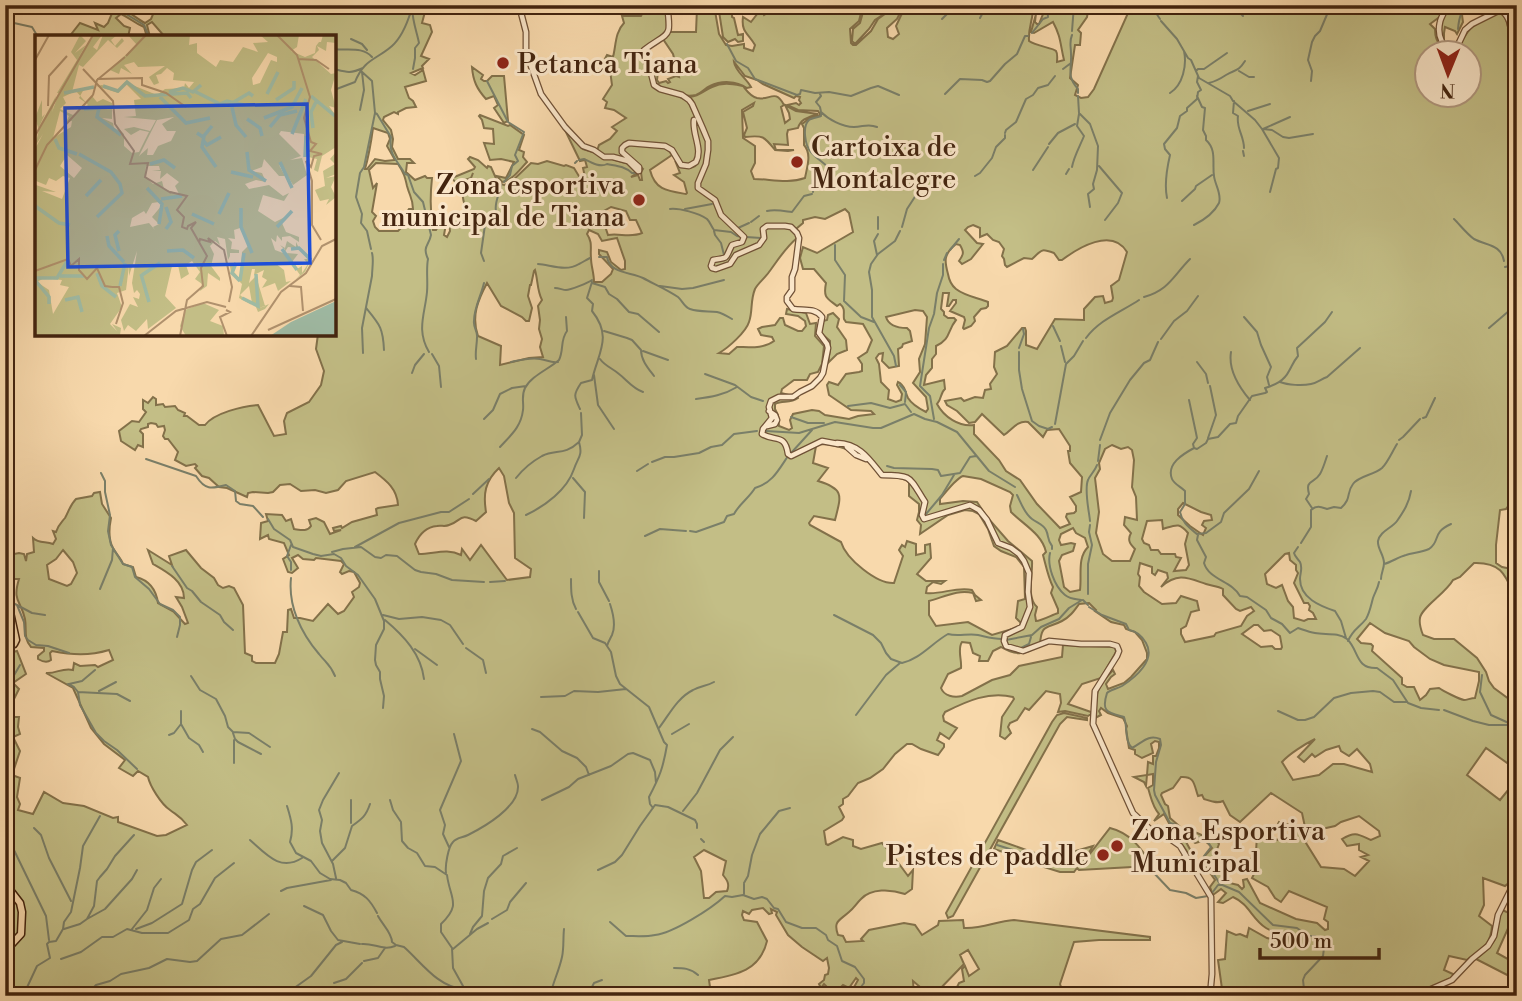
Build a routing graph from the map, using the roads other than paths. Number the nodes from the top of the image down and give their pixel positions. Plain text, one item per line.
1 (519, 5) edge
2 (667, 5) edge
3 (1448, 5) edge
4 (1517, 52) edge
5 (696, 117) junction
6 (5, 559) edge
7 (5, 628) edge
8 (5, 819) edge
9 (1188, 864) junction
10 (1178, 866) dead end
11 (1517, 880) edge
12 (5, 965) edge
13 (5, 993) edge
14 (12, 996) edge
15 (1210, 996) edge
16 (1419, 996) edge

1 - 5 street
2 - 5 street
3 - 4 street
5 - 9 street
6 - 7 main road
8 - 12 main road
9 - 10 street
9 - 15 street
11 - 16 street
13 - 14 main road

